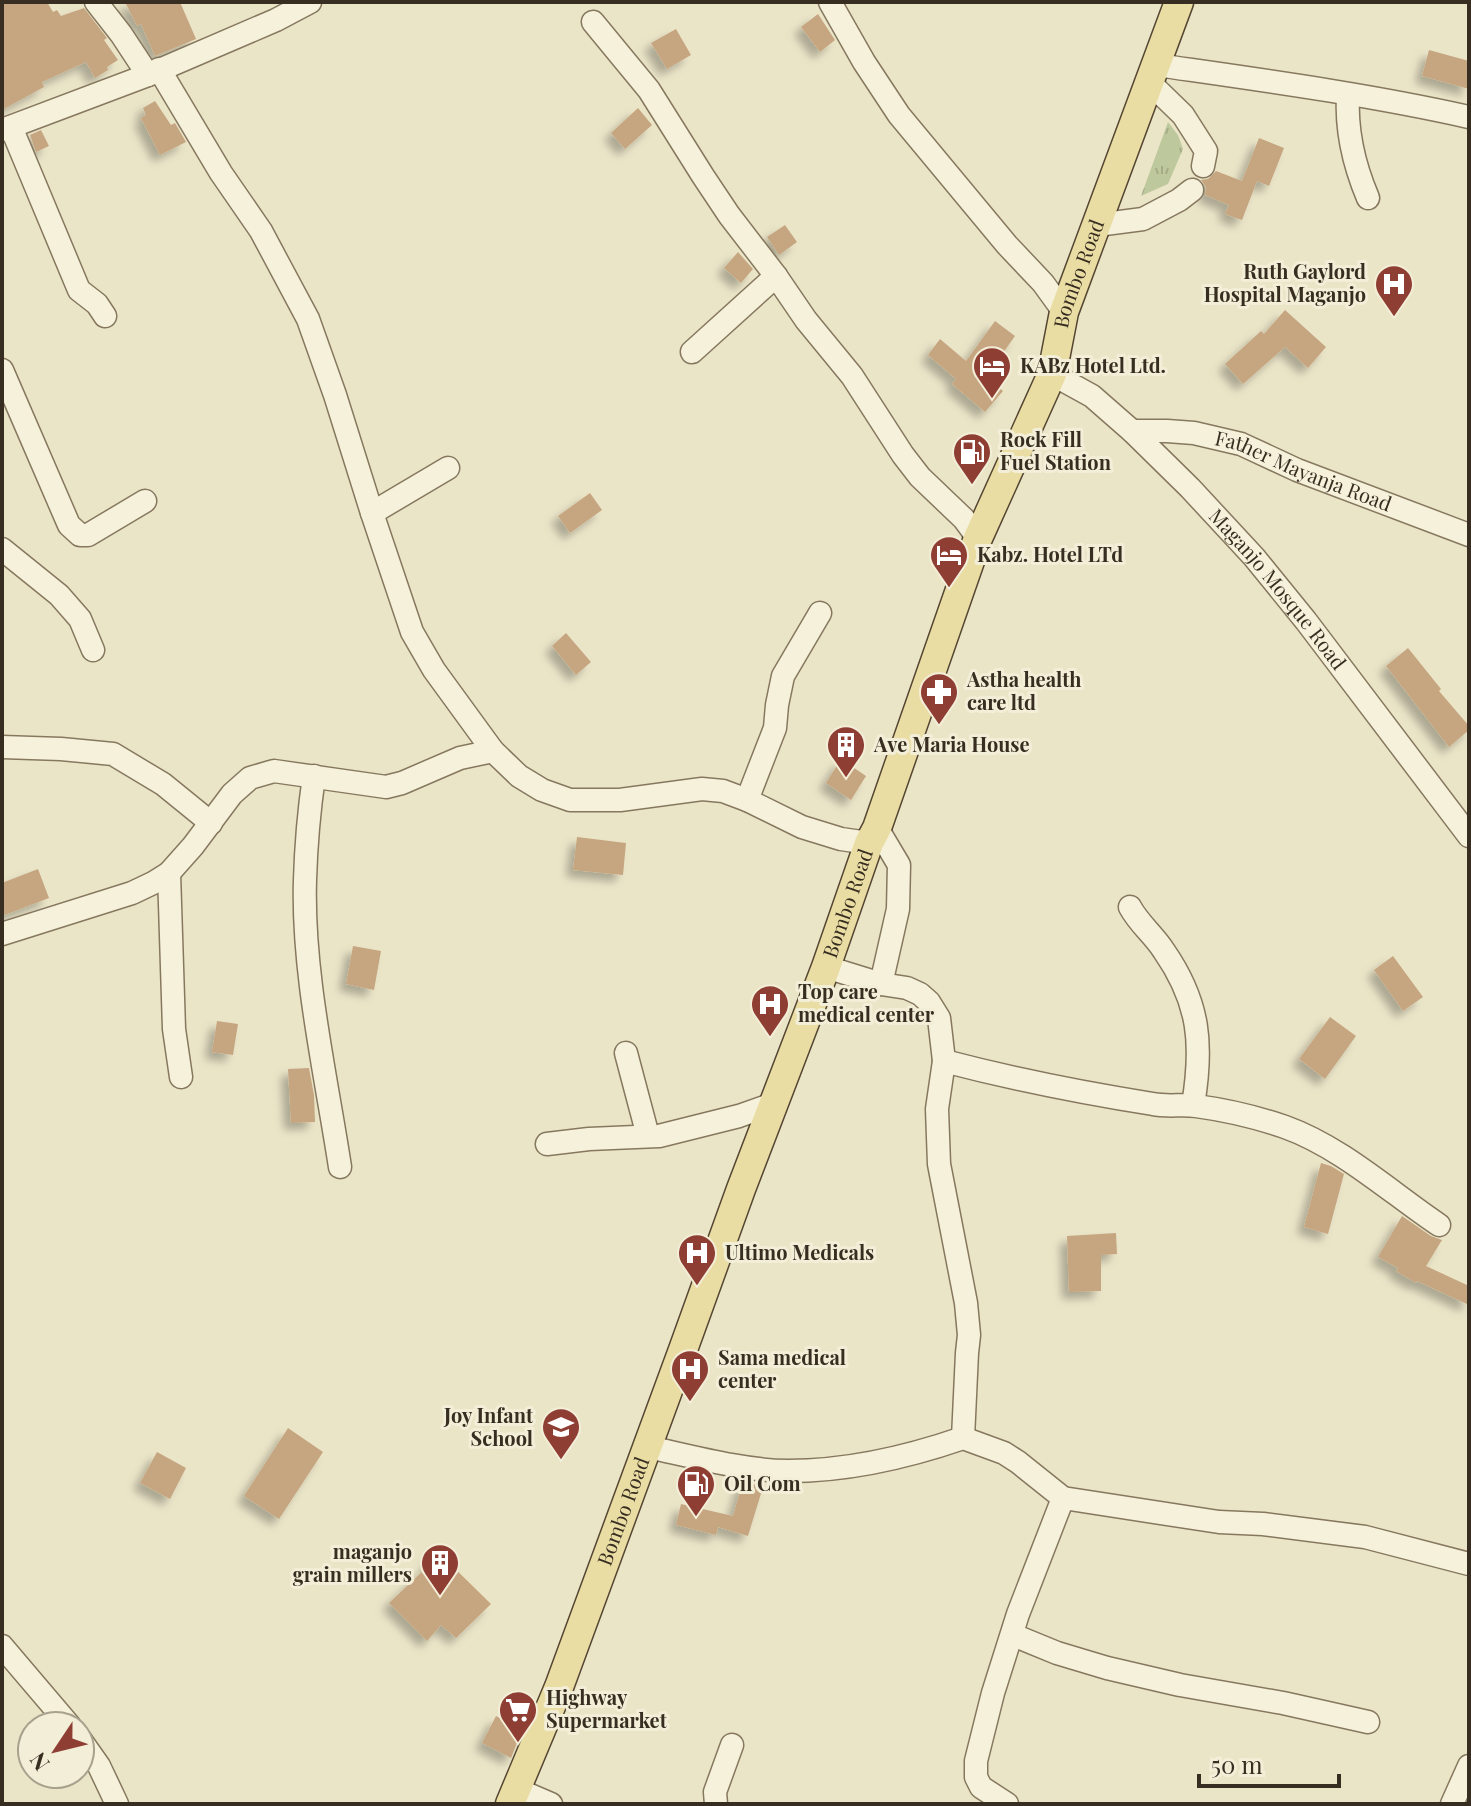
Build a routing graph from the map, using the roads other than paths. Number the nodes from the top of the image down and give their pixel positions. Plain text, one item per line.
1 (96, 2) edge
2 (310, 2) edge
3 (830, 2) edge
4 (1179, 2) edge
5 (593, 22) dead end
6 (154, 72) junction
7 (1153, 74) junction
8 (1348, 95) junction
9 (1469, 117) edge
10 (6, 128) edge
11 (1203, 166) dead end
12 (1192, 190) dead end
13 (1368, 198) dead end
14 (1097, 225) junction
15 (776, 276) junction
16 (1064, 312) junction
17 (105, 316) dead end
18 (692, 352) dead end
19 (2, 370) edge
20 (1052, 374) junction
21 (1132, 431) junction
22 (448, 468) dead end
23 (145, 501) dead end
24 (372, 513) junction
25 (1469, 535) edge
26 (978, 538) junction
27 (2, 549) edge
28 (820, 613) dead end
29 (93, 650) dead end
30 (2, 747) edge
31 (493, 751) junction
32 (314, 776) junction
33 (747, 800) junction
34 (211, 823) junction
35 (873, 836) junction
36 (1469, 836) edge
37 (169, 873) junction
38 (1130, 907) dead end
39 (2, 934) edge
40 (826, 967) junction
41 (881, 984) junction
42 (626, 1053) dead end
43 (944, 1061) junction
44 (181, 1077) dead end
45 (773, 1104) junction
46 (1193, 1105) junction
47 (648, 1136) junction
48 (547, 1144) dead end
49 (340, 1167) dead end
50 (1439, 1225) dead end
51 (963, 1438) junction
52 (648, 1447) junction
53 (1063, 1498) junction
54 (1469, 1564) edge
55 (1013, 1635) junction
56 (2, 1646) edge
57 (56, 1710) edge
58 (1368, 1722) dead end
59 (732, 1745) dead end
60 (96, 1762) edge
61 (1469, 1766) edge
62 (513, 1796) edge
63 (117, 1804) edge
64 (551, 1804) edge
65 (716, 1804) edge
66 (1007, 1804) edge
67 (1452, 1804) edge

1 - 6 street
2 - 6 street
3 - 16 street
4 - 7 main road, Bombo Road
5 - 15 street
6 - 10 street
6 - 24 street
7 - 8 street
7 - 11 street
7 - 14 main road, Bombo Road
8 - 9 street
8 - 13 street
10 - 17 street
12 - 14 street
14 - 16 main road, Bombo Road
15 - 18 street
15 - 26 street
16 - 20 main road, Bombo Road
19 - 23 street
20 - 21 street, Maganjo Mosque Road
20 - 26 main road, Bombo Road
21 - 25 street, Father Mayanja Road
21 - 36 street, Maganjo Mosque Road
22 - 24 street
24 - 31 street
26 - 35 main road, Bombo Road
27 - 29 street
28 - 33 street
30 - 34 street
31 - 32 street
31 - 33 street
32 - 34 street
32 - 49 street
33 - 35 street
34 - 37 street
35 - 40 main road, Bombo Road
35 - 41 street
37 - 39 street
37 - 44 street
38 - 46 street
40 - 41 street
40 - 45 main road, Bombo Road
41 - 43 street
42 - 47 street
43 - 46 street
43 - 51 street
45 - 47 street
45 - 52 main road, Bombo Road
46 - 50 street
47 - 48 street
51 - 52 street
51 - 53 street
52 - 62 main road, Bombo Road
53 - 54 street
53 - 55 street
55 - 58 street
55 - 66 street
56 - 57 street
59 - 65 street
60 - 63 street
61 - 67 street
62 - 64 street

